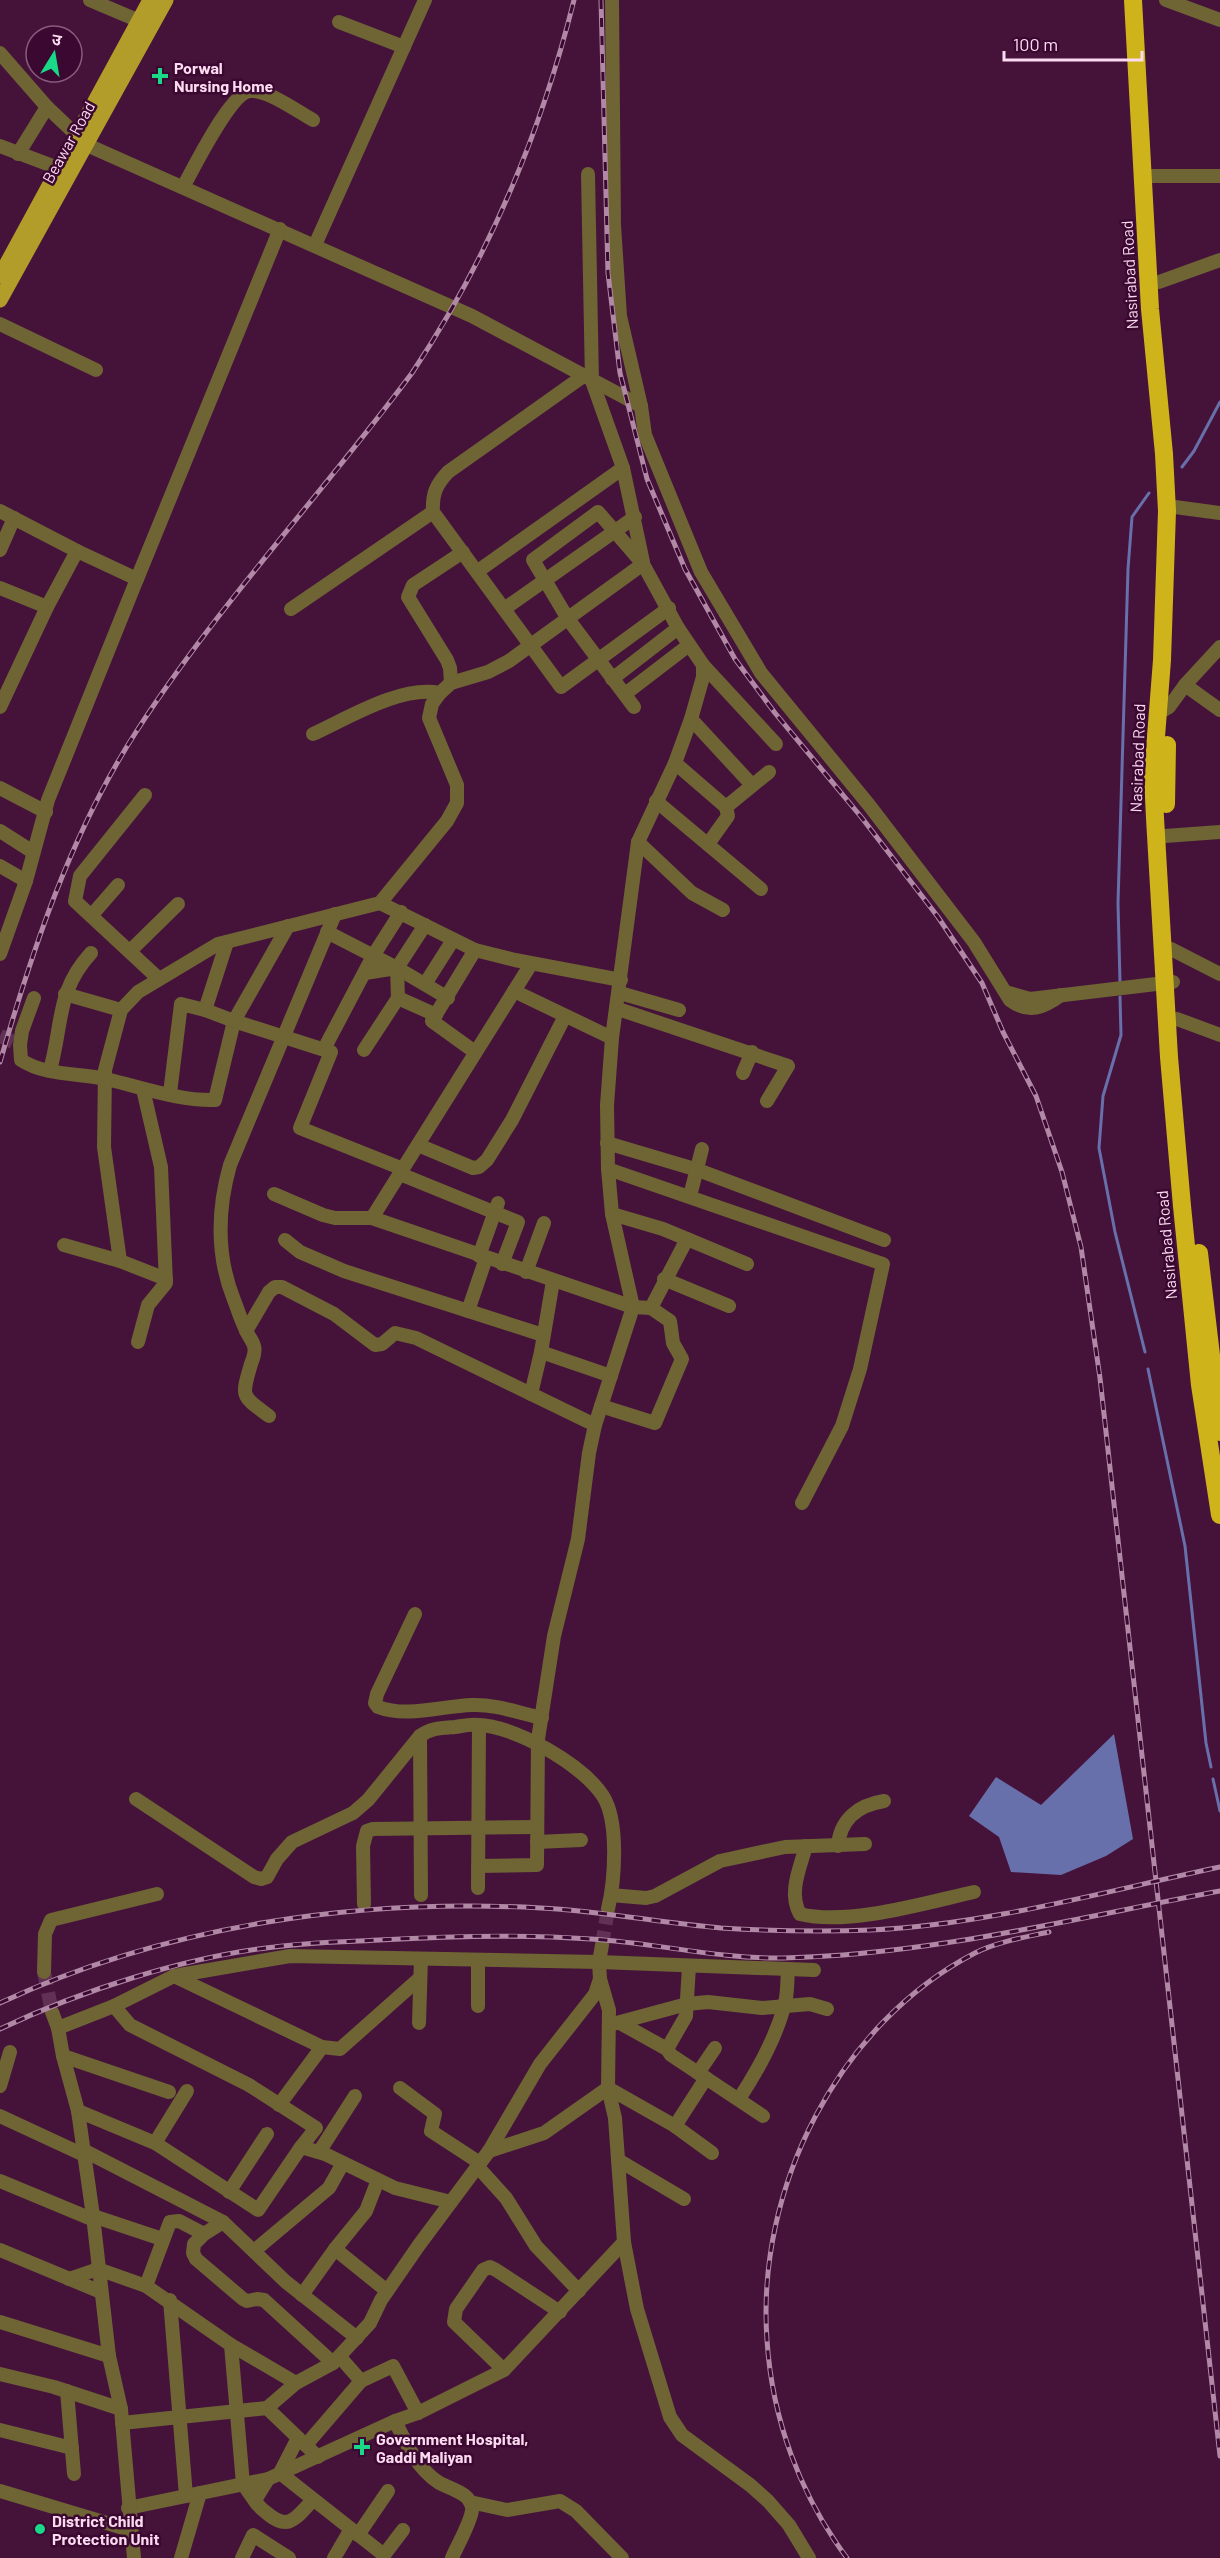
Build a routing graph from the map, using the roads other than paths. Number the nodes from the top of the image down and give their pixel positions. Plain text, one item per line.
1 (90, 0) edge
2 (150, 0) edge
3 (166, 0) edge
4 (425, 0) edge
5 (612, 0) edge
6 (1134, 0) edge
7 (1143, 0) edge
8 (1166, 0) edge
9 (1220, 20) edge
10 (339, 22) dead end
11 (146, 24) junction
12 (404, 47) junction
13 (0, 52) edge
14 (47, 107) junction
15 (313, 120) dead end
16 (82, 140) junction
17 (0, 146) edge
18 (18, 154) junction
19 (58, 168) junction
20 (588, 174) dead end
21 (1152, 176) junction
22 (1220, 176) edge
23 (183, 187) junction
24 (280, 229) junction
25 (315, 245) junction
26 (1220, 260) edge
27 (0, 276) edge
28 (1159, 282) junction
29 (0, 300) edge
30 (0, 324) edge
31 (96, 370) dead end
32 (587, 379) junction
33 (641, 406) junction
34 (623, 468) junction
35 (1175, 507) junction
36 (0, 511) edge
37 (433, 512) junction
38 (1220, 513) edge
39 (635, 517) junction
40 (14, 518) junction
41 (614, 531) junction
42 (515, 545) junction
43 (0, 550) edge
44 (77, 551) junction
45 (462, 552) junction
46 (533, 560) junction
47 (643, 564) junction
48 (478, 571) junction
49 (137, 579) junction
50 (544, 581) junction
51 (0, 588) edge
52 (47, 607) junction
53 (669, 608) junction
54 (291, 609) dead end
55 (504, 609) junction
56 (568, 619) junction
57 (678, 628) junction
58 (689, 645) junction
59 (530, 647) junction
60 (1220, 647) edge
61 (598, 660) junction
62 (703, 665) junction
63 (612, 679) junction
64 (451, 683) junction
65 (1185, 685) junction
66 (440, 693) junction
67 (625, 694) junction
68 (0, 707) edge
69 (634, 707) dead end
70 (1163, 710) junction
71 (1220, 710) edge
72 (691, 719) junction
73 (313, 734) dead end
74 (776, 744) dead end
75 (675, 762) junction
76 (769, 772) dead end
77 (752, 785) junction
78 (0, 788) edge
79 (145, 795) dead end
80 (656, 801) junction
81 (49, 802) junction
82 (726, 807) junction
83 (0, 831) edge
84 (1220, 832) edge
85 (1165, 836) junction
86 (638, 842) junction
87 (708, 844) junction
88 (33, 852) junction
89 (0, 866) edge
90 (26, 881) junction
91 (118, 885) dead end
92 (761, 889) dead end
93 (380, 903) junction
94 (178, 904) dead end
95 (723, 910) dead end
96 (401, 912) junction
97 (335, 914) junction
98 (91, 916) junction
99 (425, 925) junction
100 (288, 926) junction
101 (327, 932) junction
102 (453, 940) junction
103 (227, 942) junction
104 (1171, 949) junction
105 (475, 950) junction
106 (130, 951) junction
107 (91, 953) dead end
108 (0, 954) edge
109 (374, 956) junction
110 (531, 964) junction
111 (397, 968) junction
112 (365, 973) junction
113 (1220, 974) edge
114 (159, 979) junction
115 (1169, 982) junction
116 (425, 984) junction
117 (620, 987) junction
118 (514, 991) junction
119 (65, 994) junction
120 (34, 998) dead end
121 (398, 998) junction
122 (448, 998) junction
123 (618, 1009) junction
124 (121, 1010) junction
125 (205, 1010) junction
126 (679, 1010) dead end
127 (436, 1015) junction
128 (565, 1016) junction
129 (1177, 1018) junction
130 (234, 1022) junction
131 (1220, 1035) edge
132 (284, 1037) junction
133 (612, 1038) junction
134 (324, 1049) junction
135 (364, 1050) dead end
136 (475, 1052) junction
137 (752, 1052) junction
138 (50, 1070) junction
139 (742, 1073) dead end
140 (105, 1078) junction
141 (143, 1089) junction
142 (170, 1094) junction
143 (767, 1101) dead end
144 (607, 1143) junction
145 (418, 1144) junction
146 (702, 1149) dead end
147 (608, 1169) junction
148 (698, 1170) junction
149 (401, 1171) junction
150 (274, 1194) dead end
151 (690, 1196) junction
152 (769, 1198) junction
153 (497, 1207) junction
154 (612, 1214) junction
155 (372, 1218) junction
156 (762, 1222) junction
157 (544, 1223) dead end
158 (687, 1239) junction
159 (285, 1240) dead end
160 (884, 1240) dead end
161 (64, 1245) dead end
162 (482, 1257) junction
163 (120, 1261) junction
164 (502, 1264) junction
165 (747, 1264) dead end
166 (526, 1272) junction
167 (166, 1279) junction
168 (664, 1280) junction
169 (553, 1281) junction
170 (729, 1306) dead end
171 (633, 1307) junction
172 (651, 1308) junction
173 (468, 1311) junction
174 (246, 1331) junction
175 (543, 1335) junction
176 (138, 1342) dead end
177 (541, 1352) junction
178 (611, 1376) junction
179 (531, 1394) junction
180 (601, 1406) junction
181 (269, 1416) dead end
182 (595, 1425) junction
183 (1220, 1432) edge
184 (802, 1503) dead end
185 (1220, 1515) edge
186 (415, 1614) dead end
187 (453, 1708) junction
188 (472, 1725) junction
189 (540, 1730) junction
190 (420, 1736) junction
191 (136, 1798) dead end
192 (884, 1801) dead end
193 (343, 1817) junction
194 (537, 1827) junction
195 (422, 1829) junction
196 (479, 1829) junction
197 (367, 1831) junction
198 (581, 1840) dead end
199 (537, 1842) junction
200 (838, 1842) junction
201 (865, 1844) dead end
202 (806, 1846) junction
203 (478, 1866) junction
204 (478, 1888) dead end
205 (974, 1892) dead end
206 (157, 1894) dead end
207 (421, 1895) dead end
208 (611, 1895) junction
209 (363, 1904) dead end
210 (608, 1909) tunnel mouth
211 (602, 1946) tunnel mouth
212 (421, 1959) junction
213 (478, 1960) junction
214 (599, 1962) junction
215 (688, 1966) junction
216 (788, 1969) junction
217 (814, 1970) dead end
218 (44, 1972) tunnel mouth
219 (174, 1976) junction
220 (420, 1978) junction
221 (600, 1979) junction
222 (687, 2004) junction
223 (785, 2005) junction
224 (114, 2006) junction
225 (477, 2006) dead end
226 (828, 2009) dead end
227 (52, 2013) tunnel mouth
228 (419, 2023) dead end
229 (614, 2024) junction
230 (58, 2028) junction
231 (322, 2047) junction
232 (715, 2048) dead end
233 (667, 2049) junction
234 (10, 2052) dead end
235 (63, 2056) junction
236 (702, 2075) junction
237 (0, 2086) edge
238 (400, 2088) dead end
239 (608, 2088) junction
240 (169, 2091) dead end
241 (187, 2091) dead end
242 (355, 2096) dead end
243 (739, 2099) junction
244 (279, 2104) junction
245 (78, 2111) junction
246 (0, 2116) edge
247 (764, 2116) dead end
248 (675, 2126) junction
249 (267, 2134) dead end
250 (155, 2143) junction
251 (301, 2147) junction
252 (489, 2151) junction
253 (84, 2152) junction
254 (319, 2152) junction
255 (712, 2153) dead end
256 (618, 2160) junction
257 (343, 2163) junction
258 (479, 2165) junction
259 (378, 2180) junction
260 (0, 2181) edge
261 (229, 2192) junction
262 (684, 2199) dead end
263 (451, 2202) junction
264 (94, 2218) junction
265 (223, 2222) junction
266 (204, 2234) junction
267 (162, 2239) junction
268 (624, 2242) junction
269 (335, 2249) junction
270 (0, 2250) edge
271 (254, 2251) junction
272 (98, 2269) junction
273 (69, 2279) junction
274 (146, 2286) junction
275 (387, 2291) junction
276 (579, 2291) junction
277 (101, 2292) junction
278 (302, 2295) junction
279 (170, 2300) junction
280 (560, 2312) junction
281 (0, 2322) edge
282 (357, 2338) junction
283 (231, 2345) junction
284 (109, 2356) junction
285 (337, 2360) junction
286 (504, 2370) junction
287 (0, 2374) edge
288 (361, 2381) junction
289 (296, 2383) junction
290 (67, 2391) junction
291 (267, 2408) junction
292 (237, 2411) junction
293 (418, 2413) junction
294 (121, 2416) junction
295 (179, 2418) junction
296 (395, 2421) junction
297 (0, 2430) edge
298 (302, 2441) junction
299 (72, 2448) junction
300 (318, 2457) junction
301 (74, 2474) dead end
302 (274, 2476) junction
303 (243, 2484) junction
304 (0, 2491) edge
305 (388, 2491) dead end
306 (200, 2493) junction
307 (186, 2496) junction
308 (313, 2500) junction
309 (471, 2502) junction
310 (257, 2504) junction
311 (128, 2508) junction
312 (268, 2514) junction
313 (130, 2530) junction
314 (404, 2530) dead end
315 (355, 2532) junction
316 (253, 2535) junction
317 (134, 2558) edge
318 (181, 2558) edge
319 (242, 2558) edge
320 (289, 2558) edge
321 (334, 2558) edge
322 (452, 2558) edge
323 (622, 2558) edge
324 (809, 2558) edge

1 - 11 street
2 - 11 main road, Beawar Road
3 - 11 main road, Beawar Road
4 - 12 street
5 - 33 street
6 - 70 highway, Nasirabad Road
7 - 21 highway, Nasirabad Road
8 - 9 street
10 - 12 street
11 - 16 main road, Beawar Road
12 - 25 street
13 - 14 street
14 - 16 street
14 - 18 street
15 - 23 street
16 - 19 main road, Beawar Road
16 - 23 street
16 - 29 main road, Beawar Road
17 - 18 street
18 - 19 street
19 - 27 main road, Beawar Road
20 - 32 street
21 - 22 street
21 - 28 highway, Nasirabad Road
23 - 24 street
24 - 25 street
24 - 49 street
25 - 32 street
26 - 28 street
28 - 35 highway, Nasirabad Road
30 - 31 street
32 - 33 street
32 - 34 street
32 - 37 street
33 - 115 street
34 - 39 street
34 - 42 street
35 - 38 street
35 - 70 highway, Nasirabad Road
36 - 40 street
37 - 45 street
37 - 54 street
39 - 41 street
39 - 47 street
40 - 43 street
40 - 44 street
41 - 46 street
41 - 47 street
41 - 50 street
42 - 46 street
42 - 48 street
44 - 49 street
44 - 52 street
45 - 48 street
45 - 64 street
46 - 50 street
47 - 53 street
47 - 56 street
48 - 55 street
49 - 81 street
50 - 55 street
50 - 56 street
51 - 52 street
52 - 68 street
53 - 57 street
53 - 61 street
55 - 59 street
56 - 59 street
56 - 61 street
57 - 58 street
57 - 63 street
58 - 62 street
58 - 67 street
59 - 61 street
59 - 64 street
60 - 65 street
61 - 63 street
62 - 72 street
62 - 74 street
63 - 67 street
64 - 66 street
65 - 70 street
65 - 71 street
66 - 73 street
66 - 93 street
67 - 69 street
70 - 85 highway, Nasirabad Road
70 - 115 highway, Nasirabad Road
72 - 75 street
72 - 77 street
75 - 80 street
75 - 82 street
76 - 77 street
77 - 82 street
78 - 81 street
79 - 98 street
80 - 86 street
80 - 87 street
81 - 88 street
82 - 87 street
83 - 88 street
84 - 85 street
85 - 104 highway, Nasirabad Road
86 - 95 street
86 - 117 street
87 - 92 street
88 - 90 street
89 - 90 street
90 - 108 street
91 - 98 street
93 - 96 street
93 - 97 street
94 - 106 street
96 - 99 street
96 - 109 street
97 - 100 street
97 - 101 street
98 - 106 street
99 - 102 street
99 - 111 street
100 - 103 street
100 - 130 street
101 - 109 street
101 - 132 street
102 - 105 street
102 - 116 street
103 - 114 street
103 - 125 street
104 - 113 street
104 - 115 highway, Nasirabad Road
105 - 110 street
105 - 122 street
106 - 114 street
107 - 119 street
109 - 111 street
109 - 112 street
110 - 117 street
110 - 118 street
111 - 112 street
111 - 116 street
111 - 121 street
112 - 134 street
114 - 124 street
115 - 129 highway, Nasirabad Road
115 - 185 highway, Nasirabad Road
116 - 122 street
117 - 123 street
117 - 126 street
118 - 128 street
118 - 136 street
119 - 124 street
119 - 138 street
120 - 138 street
121 - 127 street
121 - 135 street
122 - 127 street
123 - 133 street
123 - 137 street
124 - 140 street
125 - 130 street
125 - 142 street
127 - 136 street
128 - 133 street
128 - 145 street
129 - 131 street
129 - 183 highway, Nasirabad Road
130 - 132 street
130 - 142 street
132 - 134 street
132 - 174 street
133 - 144 street
134 - 149 street
136 - 145 street
137 - 139 street
137 - 143 street
138 - 140 street
140 - 141 street
140 - 163 street
141 - 142 street
141 - 167 street
144 - 147 street
144 - 148 street
145 - 149 street
146 - 148 street
147 - 151 street
147 - 154 street
148 - 151 street
148 - 152 street
149 - 153 street
149 - 155 street
150 - 155 street
151 - 156 street
152 - 156 street
152 - 160 street
153 - 162 street
153 - 164 street
154 - 158 street
154 - 171 street
155 - 162 street
156 - 184 street
157 - 166 street
158 - 165 street
158 - 168 street
159 - 173 street
161 - 163 street
162 - 164 street
162 - 173 street
163 - 167 street
164 - 166 street
166 - 169 street
167 - 176 street
168 - 170 street
168 - 172 street
169 - 171 street
169 - 175 street
171 - 172 street
171 - 178 street
172 - 180 street
173 - 175 street
174 - 179 street
174 - 181 street
175 - 177 street
177 - 178 street
177 - 179 street
178 - 180 street
179 - 182 street
180 - 182 street
182 - 189 street
186 - 187 street
187 - 188 street
187 - 189 street
188 - 189 street
188 - 190 street
188 - 196 street
189 - 194 street
189 - 208 street
190 - 193 street
190 - 195 street
191 - 193 street
192 - 200 street
193 - 197 street
194 - 196 street
194 - 199 street
195 - 196 street
195 - 197 street
195 - 207 street
196 - 203 street
197 - 209 street
198 - 199 street
199 - 203 street
200 - 201 street
200 - 202 street
202 - 205 street
202 - 208 street
203 - 204 street
206 - 218 street
208 - 210 street
211 - 214 street
212 - 213 street
212 - 219 street
212 - 220 street
213 - 214 street
213 - 225 street
214 - 215 street
214 - 221 street
215 - 216 street
215 - 222 street
216 - 217 street
216 - 223 street
219 - 224 street
219 - 231 street
220 - 228 street
220 - 231 street
221 - 229 street
221 - 252 street
222 - 223 street
222 - 229 street
222 - 233 street
223 - 226 street
223 - 243 street
224 - 230 street
224 - 244 street
227 - 230 street
229 - 233 street
229 - 239 street
230 - 235 street
231 - 244 street
232 - 236 street
233 - 236 street
234 - 237 street
235 - 240 street
235 - 245 street
236 - 243 street
236 - 248 street
238 - 258 street
239 - 248 street
239 - 252 street
239 - 256 street
241 - 250 street
242 - 254 street
243 - 247 street
244 - 251 street
245 - 250 street
245 - 253 street
246 - 253 street
248 - 255 street
249 - 261 street
250 - 261 street
251 - 254 street
251 - 261 street
252 - 258 street
253 - 264 street
253 - 265 street
254 - 257 street
256 - 262 street
256 - 268 street
257 - 259 street
257 - 271 street
258 - 263 street
258 - 276 street
259 - 263 street
259 - 269 street
260 - 264 street
263 - 275 street
264 - 267 street
264 - 272 street
265 - 266 street
265 - 271 street
266 - 267 street
266 - 285 street
267 - 274 street
268 - 276 street
268 - 324 street
269 - 275 street
269 - 278 street
270 - 273 street
271 - 278 street
272 - 273 street
272 - 274 street
272 - 277 street
273 - 277 street
274 - 279 street
275 - 282 street
276 - 280 street
277 - 284 street
278 - 282 street
279 - 283 street
279 - 295 street
280 - 286 street
280 - 286 street
281 - 284 street
282 - 285 street
283 - 289 street
283 - 292 street
284 - 294 street
285 - 288 street
285 - 289 street
286 - 293 street
287 - 290 street
288 - 293 street
288 - 298 street
289 - 291 street
290 - 294 street
290 - 299 street
291 - 292 street
291 - 298 street
292 - 295 street
292 - 303 street
293 - 296 street
294 - 295 street
294 - 311 street
295 - 307 street
296 - 300 street
296 - 309 street
297 - 299 street
298 - 300 street
298 - 302 street
299 - 301 street
300 - 302 street
302 - 303 street
302 - 308 street
302 - 310 street
303 - 306 street
303 - 310 street
304 - 313 street
305 - 315 street
306 - 307 street
306 - 318 street
307 - 311 street
308 - 312 street
308 - 315 street
309 - 322 street
309 - 323 street
310 - 312 street
311 - 313 street
312 - 316 street
313 - 317 street
314 - 315 street
315 - 321 street
316 - 319 street
316 - 320 street

